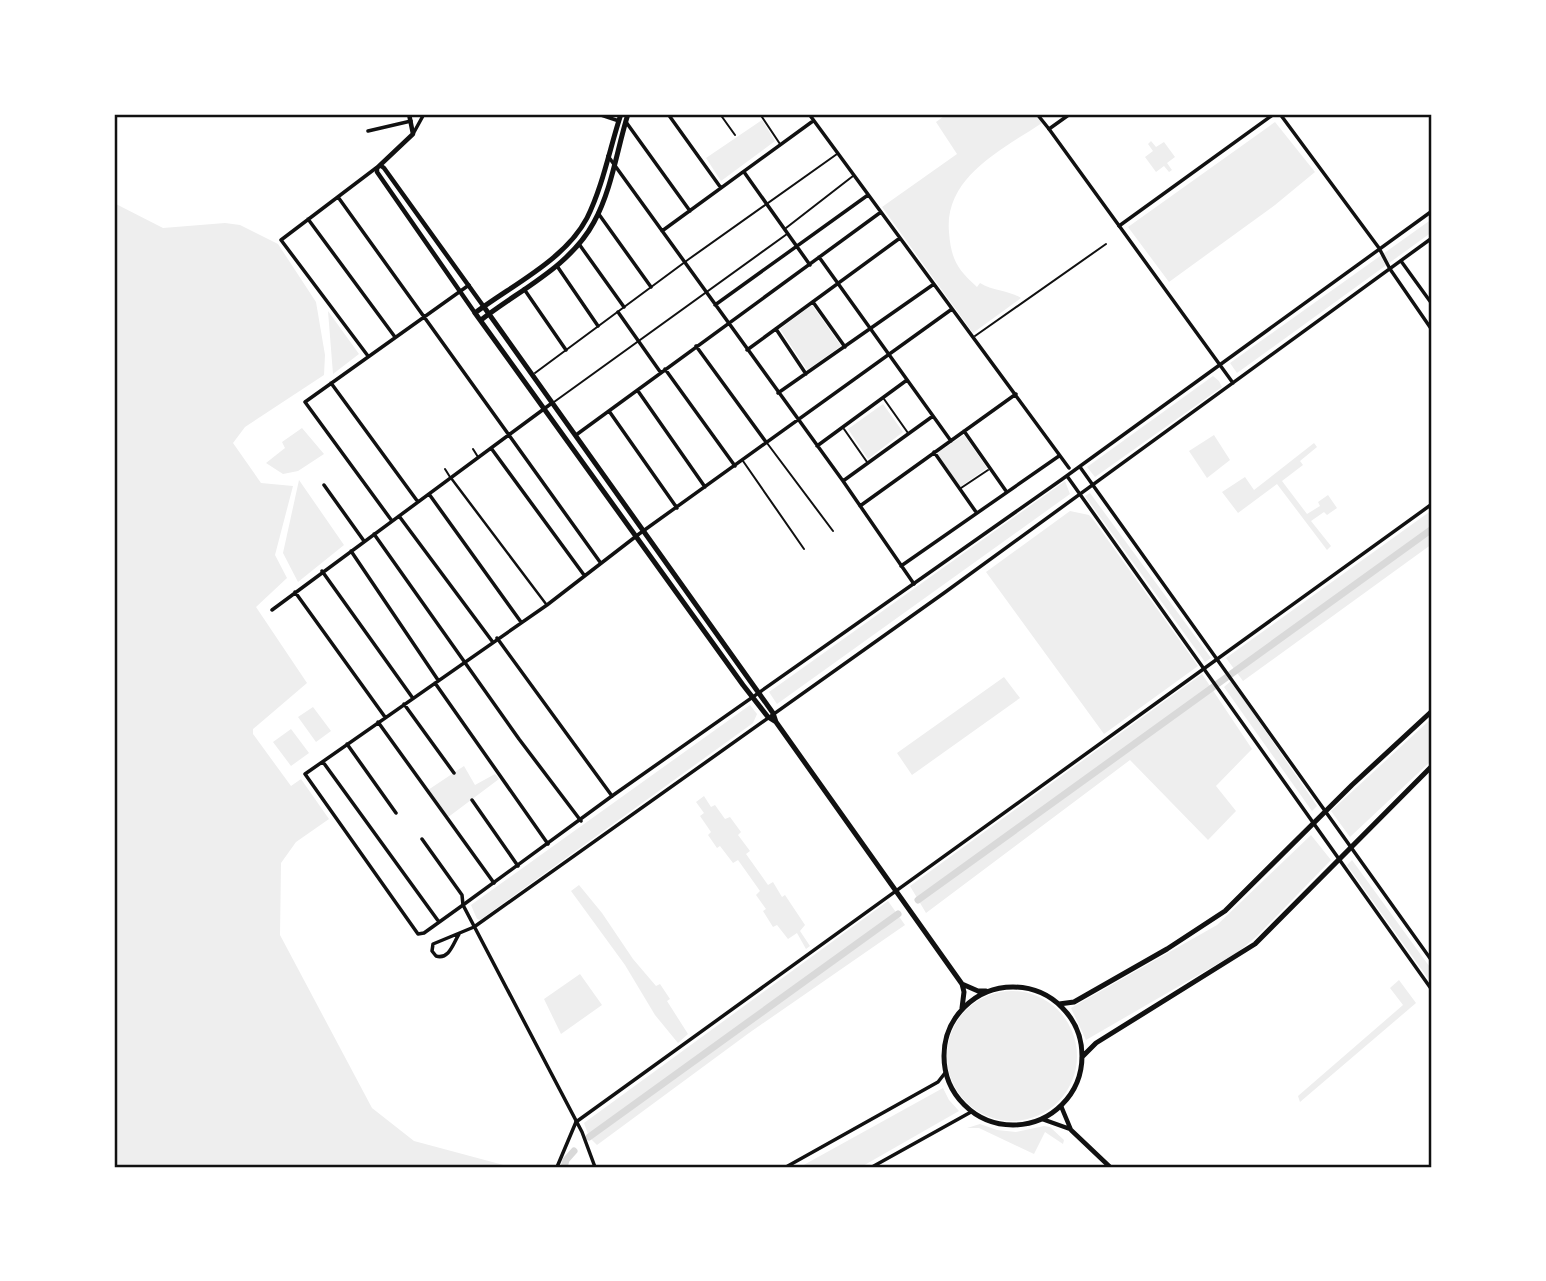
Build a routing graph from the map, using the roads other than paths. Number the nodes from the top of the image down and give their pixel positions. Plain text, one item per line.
1 (409, 114) edge
2 (425, 114) edge
3 (598, 114) edge
4 (621, 114) edge
5 (628, 114) edge
6 (668, 114) edge
7 (720, 114) edge
8 (760, 114) edge
9 (809, 114) edge
10 (1037, 114) edge
11 (1070, 114) edge
12 (1274, 114) edge
13 (1280, 114) edge
14 (411, 121) junction
15 (618, 121) junction
16 (814, 121) junction
17 (626, 122) junction
18 (1049, 129) junction
19 (368, 131) dead end
20 (413, 134) junction
21 (735, 135) dead end
22 (780, 145) junction
23 (838, 154) junction
24 (608, 156) junction
25 (614, 163) junction
26 (378, 167) junction
27 (744, 172) junction
28 (854, 176) junction
29 (720, 188) junction
30 (868, 195) junction
31 (338, 197) junction
32 (767, 204) junction
33 (690, 211) junction
34 (1432, 211) edge
35 (881, 212) junction
36 (598, 213) junction
37 (308, 219) junction
38 (1119, 226) junction
39 (662, 231) junction
40 (786, 231) junction
41 (900, 238) junction
42 (1432, 238) edge
43 (579, 244) junction
44 (1106, 244) dead end
45 (796, 247) junction
46 (1379, 248) junction
47 (819, 257) junction
48 (1401, 261) junction
49 (685, 262) junction
50 (810, 265) junction
51 (557, 266) junction
52 (1390, 269) junction
53 (838, 283) junction
54 (934, 284) junction
55 (469, 285) junction
56 (651, 287) junction
57 (524, 289) junction
58 (461, 291) junction
59 (707, 293) junction
60 (813, 302) junction
61 (1432, 304) edge
62 (715, 305) junction
63 (484, 307) junction
64 (624, 307) junction
65 (952, 309) junction
66 (618, 312) junction
67 (475, 313) junction
68 (489, 313) junction
69 (423, 318) junction
70 (481, 320) junction
71 (728, 323) junction
72 (598, 327) junction
73 (776, 329) junction
74 (870, 329) junction
75 (1432, 330) edge
76 (395, 337) junction
77 (974, 337) junction
78 (639, 340) junction
79 (696, 346) junction
80 (845, 347) junction
81 (566, 350) junction
82 (747, 350) junction
83 (889, 355) junction
84 (368, 356) junction
85 (1220, 365) junction
86 (663, 371) junction
87 (806, 374) junction
88 (533, 375) junction
89 (907, 380) junction
90 (331, 383) junction
91 (1233, 383) junction
92 (638, 390) junction
93 (778, 393) junction
94 (1016, 394) junction
95 (883, 398) junction
96 (553, 403) junction
97 (544, 410) junction
98 (609, 411) junction
99 (933, 416) junction
100 (798, 420) junction
101 (843, 427) junction
102 (964, 431) junction
103 (908, 433) junction
104 (576, 435) junction
105 (508, 436) junction
106 (951, 441) junction
107 (766, 442) junction
108 (817, 446) junction
109 (491, 448) junction
110 (473, 449) dead end
111 (934, 452) junction
112 (1059, 456) junction
113 (478, 458) junction
114 (742, 460) junction
115 (868, 462) junction
116 (735, 466) junction
117 (1079, 466) junction
118 (990, 468) junction
119 (1069, 468) junction
120 (445, 469) dead end
121 (1067, 476) junction
122 (451, 478) junction
123 (843, 481) junction
124 (324, 485) dead end
125 (705, 486) junction
126 (1092, 486) junction
127 (960, 489) junction
128 (1006, 491) junction
129 (429, 494) junction
130 (1080, 495) junction
131 (418, 502) junction
132 (1432, 504) edge
133 (860, 506) junction
134 (677, 508) junction
135 (976, 513) junction
136 (400, 516) junction
137 (392, 521) junction
138 (643, 531) junction
139 (833, 531) dead end
140 (374, 534) junction
141 (635, 537) junction
142 (364, 541) junction
143 (804, 549) dead end
144 (351, 551) junction
145 (600, 563) junction
146 (901, 566) junction
147 (322, 572) junction
148 (584, 575) junction
149 (914, 584) junction
150 (295, 592) junction
151 (547, 605) junction
152 (272, 610) dead end
153 (521, 622) junction
154 (497, 638) junction
155 (492, 641) junction
156 (1216, 660) junction
157 (464, 661) junction
158 (1204, 669) junction
159 (436, 681) junction
160 (756, 696) junction
161 (412, 697) junction
162 (403, 703) junction
163 (1432, 711) edge
164 (771, 715) junction
165 (384, 717) junction
166 (378, 722) junction
167 (347, 744) junction
168 (323, 762) junction
169 (1432, 766) edge
170 (454, 773) dead end
171 (612, 796) junction
172 (472, 800) dead end
173 (396, 813) dead end
174 (1326, 813) junction
175 (580, 821) junction
176 (1316, 823) junction
177 (422, 839) dead end
178 (548, 844) junction
179 (1351, 847) junction
180 (1340, 858) junction
181 (518, 866) junction
182 (494, 883) junction
183 (896, 892) junction
184 (463, 905) junction
185 (439, 922) junction
186 (474, 927) junction
187 (459, 934) junction
188 (1432, 961) edge
189 (962, 984) junction
190 (1432, 990) edge
191 (986, 991) junction
192 (1059, 1004) junction
193 (962, 1008) junction
194 (1082, 1057) junction
195 (945, 1073) junction
196 (1061, 1105) junction
197 (971, 1112) junction
198 (1042, 1119) junction
199 (576, 1122) junction
200 (1071, 1130) junction
201 (557, 1167) edge
202 (595, 1167) edge
203 (786, 1167) edge
204 (872, 1167) edge
205 (1110, 1167) edge

1 - 14 main road
2 - 20 street
3 - 15 street
4 - 15 main road
5 - 17 main road
6 - 29 street
7 - 21 lane
8 - 22 lane
9 - 16 street
10 - 18 street
11 - 18 street
12 - 38 street
13 - 46 street
14 - 19 street
14 - 20 main road
15 - 24 main road
16 - 22 street
16 - 23 street
17 - 25 main road
17 - 33 street
18 - 38 street
20 - 26 main road
22 - 27 street
23 - 28 street
23 - 32 lane
24 - 25 street
24 - 63 main road
25 - 36 main road
25 - 39 street
26 - 31 street
26 - 55 main road
26 - 58 main road
27 - 29 street
27 - 32 street
28 - 30 street
28 - 40 lane
29 - 33 street
30 - 35 street
30 - 45 street
31 - 37 street
31 - 69 street
32 - 40 street
32 - 49 lane
33 - 39 street
34 - 46 street
35 - 41 street
35 - 47 street
36 - 43 main road
36 - 56 street
37 - 76 street
37 - 84 street
38 - 85 street
39 - 49 street
40 - 45 street
40 - 59 lane
41 - 53 street
41 - 54 street
42 - 48 street
43 - 51 main road
43 - 64 street
44 - 77 lane
45 - 50 street
45 - 62 street
46 - 52 street
46 - 85 street
47 - 50 street
47 - 53 street
48 - 52 street
48 - 61 street
49 - 56 lane
49 - 59 street
50 - 71 street
51 - 57 main road
51 - 72 street
52 - 75 street
52 - 91 street
53 - 60 street
53 - 74 street
54 - 65 street
54 - 74 street
55 - 58 street
55 - 63 main road
56 - 64 lane
57 - 68 main road
57 - 81 street
58 - 67 main road
58 - 69 street
59 - 62 street
59 - 78 lane
60 - 73 street
60 - 80 street
62 - 71 street
63 - 67 main road
63 - 68 main road
64 - 66 lane
65 - 77 street
65 - 83 street
66 - 72 lane
66 - 78 street
67 - 70 main road
68 - 70 main road
68 - 88 main road
69 - 76 street
69 - 105 street
70 - 97 main road
71 - 79 street
71 - 82 street
72 - 81 lane
73 - 82 street
73 - 87 street
74 - 80 street
74 - 83 street
76 - 84 street
77 - 94 street
78 - 86 street
78 - 96 lane
79 - 86 street
79 - 107 street
80 - 87 street
81 - 88 lane
82 - 93 street
83 - 89 street
83 - 100 street
84 - 90 street
85 - 91 street
85 - 117 street
86 - 92 street
86 - 116 street
87 - 93 street
88 - 96 main road
89 - 95 street
89 - 99 street
90 - 131 street
90 - 137 street
91 - 126 street
92 - 98 street
92 - 125 street
93 - 100 street
94 - 102 street
94 - 112 street
95 - 101 street
95 - 103 lane
96 - 97 street
96 - 104 main road
97 - 105 street
97 - 141 main road
98 - 104 street
98 - 134 street
99 - 103 street
99 - 106 street
100 - 107 street
100 - 108 street
101 - 108 street
101 - 115 lane
102 - 106 street
102 - 118 street
103 - 115 street
104 - 138 main road
105 - 109 street
105 - 145 street
106 - 111 street
107 - 114 street
107 - 139 lane
108 - 123 street
109 - 113 street
109 - 148 street
110 - 113 lane
111 - 127 street
111 - 133 street
112 - 119 street
112 - 128 street
113 - 122 street
114 - 116 street
114 - 143 lane
115 - 123 street
116 - 125 street
117 - 119 street
117 - 121 street
117 - 126 street
118 - 127 lane
118 - 128 street
119 - 121 street
120 - 122 lane
121 - 130 street
121 - 149 street
122 - 129 street
122 - 151 street
123 - 133 street
124 - 142 street
125 - 134 street
126 - 130 street
126 - 156 street
127 - 135 street
128 - 135 street
129 - 131 street
129 - 153 street
130 - 158 street
130 - 164 street
131 - 136 street
132 - 156 street
133 - 146 street
134 - 138 street
135 - 146 street
136 - 137 street
136 - 155 street
137 - 140 street
138 - 141 street
138 - 160 main road
140 - 142 street
140 - 157 street
141 - 145 street
141 - 160 main road
142 - 144 street
144 - 147 street
144 - 159 street
145 - 148 street
146 - 149 street
147 - 150 street
147 - 161 street
148 - 151 street
149 - 160 street
150 - 152 street
150 - 165 street
151 - 153 street
153 - 154 street
154 - 155 street
154 - 171 street
155 - 157 street
156 - 158 street
156 - 174 street
157 - 159 street
157 - 175 street
158 - 176 street
158 - 183 street
159 - 161 street
159 - 178 street
160 - 164 main road
160 - 171 street
161 - 162 street
162 - 165 street
162 - 170 street
163 - 174 main road
164 - 183 main road
164 - 186 street
165 - 166 street
166 - 167 street
166 - 182 street
167 - 168 street
167 - 173 street
168 - 185 street
168 - 185 street
169 - 179 main road
171 - 175 street
172 - 181 street
174 - 176 main road
174 - 179 street
175 - 178 street
176 - 180 street
176 - 192 main road
177 - 184 street
178 - 181 street
179 - 180 main road
179 - 188 street
180 - 190 street
180 - 194 main road
181 - 182 street
182 - 184 street
183 - 189 main road
183 - 199 street
184 - 185 street
184 - 186 street
186 - 187 street
186 - 199 street
187 - 187 street
189 - 191 main road
189 - 193 main road
191 - 192 main road
191 - 193 main road
192 - 194 main road
193 - 195 main road
194 - 196 main road
195 - 197 main road
195 - 203 street
196 - 198 main road
196 - 200 main road
197 - 198 main road
197 - 204 street
198 - 200 main road
199 - 201 street
199 - 202 street
200 - 205 main road

